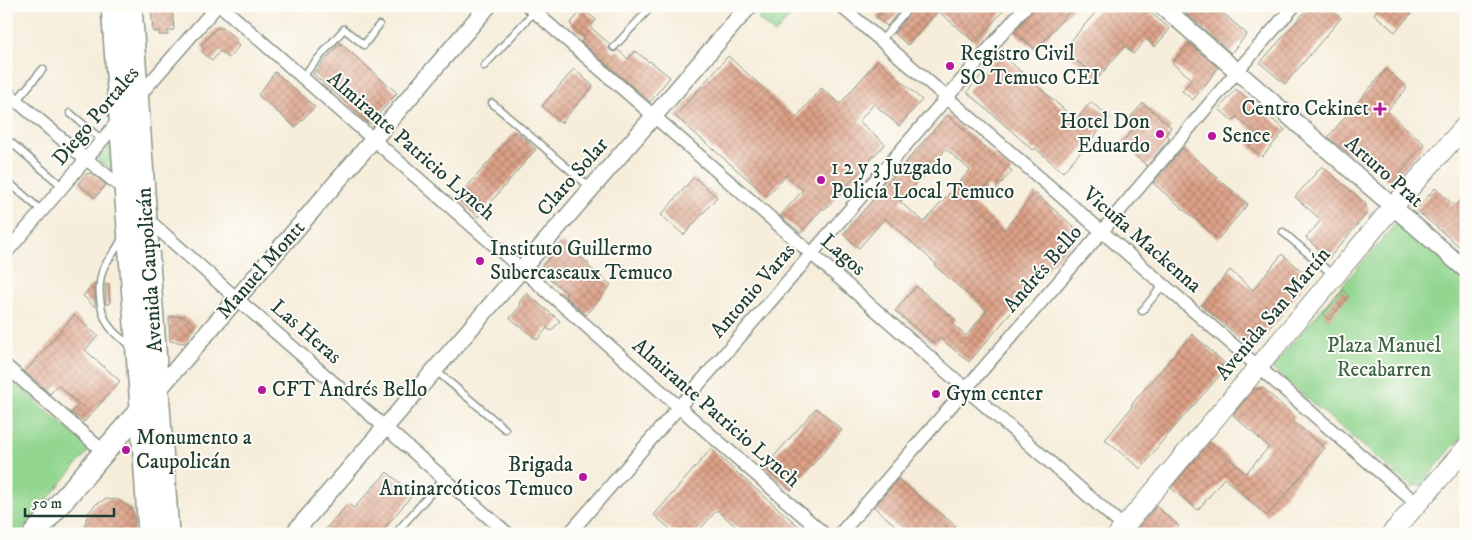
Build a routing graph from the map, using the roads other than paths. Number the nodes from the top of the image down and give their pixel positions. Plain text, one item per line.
1 (112, 6) edge
2 (130, 6) edge
3 (217, 6) edge
4 (221, 6) edge
5 (488, 6) edge
6 (652, 6) edge
7 (749, 6) edge
8 (841, 6) edge
9 (910, 6) edge
10 (1026, 6) edge
11 (1162, 6) edge
12 (1294, 6) edge
13 (531, 9) edge
14 (379, 25) dead end
15 (881, 40) junction
16 (614, 48) dead end
17 (484, 66) dead end
18 (43, 69) dead end
19 (1237, 71) junction
20 (302, 77) junction
21 (11, 97) edge
22 (137, 98) junction
23 (947, 98) junction
24 (492, 103) dead end
25 (70, 113) dead end
26 (654, 116) junction
27 (120, 119) junction
28 (1466, 125) edge
29 (6, 139) edge
30 (102, 140) junction
31 (374, 140) junction
32 (86, 159) junction
33 (6, 180) edge
34 (63, 187) junction
35 (591, 188) junction
36 (125, 190) junction
37 (1392, 208) junction
38 (42, 211) junction
39 (136, 218) junction
40 (1102, 232) junction
41 (1283, 232) dead end
42 (6, 253) edge
43 (812, 254) junction
44 (522, 269) junction
45 (1466, 270) edge
46 (1334, 276) junction
47 (1163, 285) junction
48 (236, 299) junction
49 (1142, 312) dead end
50 (138, 359) junction
51 (6, 366) edge
52 (1258, 366) junction
53 (435, 370) junction
54 (966, 388) junction
55 (159, 389) junction
56 (679, 407) junction
57 (141, 408) junction
58 (385, 427) junction
59 (505, 429) dead end
60 (1466, 448) edge
61 (104, 452) junction
62 (444, 478) junction
63 (1417, 504) junction
64 (302, 531) edge
65 (1125, 531) edge
66 (34, 534) edge
67 (148, 534) edge
68 (168, 534) edge
69 (395, 534) edge
70 (508, 534) edge
71 (569, 534) edge
72 (824, 534) edge
73 (840, 534) edge
74 (1391, 534) edge

1 - 27 main road, Avenida Caupolicán
2 - 22 main road, Avenida Caupolicán
3 - 22 street, Diego Portales
4 - 20 street, Almirante Patricio Lynch
5 - 31 street, Manuel Montt
6 - 16 lane
7 - 26 street, Claro Solar
8 - 15 street, Vicuña Mackenna
9 - 15 lane
10 - 23 street, Antonio Varas
11 - 19 street, Arturo Prat
12 - 19 street, Andrés Bello
13 - 17 lane
13 - 26 street, Lagos
14 - 20 lane
15 - 23 street, Vicuña Mackenna
18 - 21 lane
19 - 37 street, Arturo Prat
19 - 40 street, Andrés Bello
20 - 31 street, Almirante Patricio Lynch
21 - 32 street
22 - 27 street, Diego Portales
22 - 39 main road, Avenida Caupolicán
23 - 40 street, Vicuña Mackenna
23 - 43 street, Antonio Varas
24 - 35 lane
25 - 30 lane
26 - 35 street, Claro Solar
26 - 43 street, Lagos
27 - 30 street, Diego Portales
27 - 36 main road, Avenida Caupolicán
28 - 37 main road, Avenida San Martín
29 - 34 lane
30 - 32 street, Diego Portales
31 - 44 street, Almirante Patricio Lynch
31 - 48 street, Manuel Montt
32 - 34 street, Diego Portales
32 - 36 street
33 - 38 lane
34 - 38 street, Diego Portales
35 - 44 street, Claro Solar
36 - 39 main road, Avenida Caupolicán
37 - 45 street, Arturo Prat
37 - 46 main road, Avenida San Martín
38 - 42 street, Diego Portales
39 - 48 street, Las Heras
39 - 50 main road, Avenida Caupolicán
39 - 50 lane
39 - 55 main road, Avenida Caupolicán
40 - 47 street, Vicuña Mackenna
40 - 54 street, Andrés Bello
41 - 46 lane
43 - 54 street, Lagos
43 - 56 street, Antonio Varas
44 - 53 street, Claro Solar
44 - 56 street, Almirante Patricio Lynch
46 - 52 main road, Avenida San Martín
47 - 49 lane
47 - 52 street, Vicuña Mackenna
48 - 55 street, Manuel Montt
48 - 58 street, Las Heras
50 - 57 main road, Avenida Caupolicán
51 - 61 street
52 - 63 street, Vicuña Mackenna
52 - 65 main road, Avenida San Martín
53 - 58 street, Claro Solar
53 - 59 lane
54 - 65 street, Lagos
54 - 73 street, Andrés Bello
55 - 57 main road, Manuel Montt
55 - 68 main road, Avenida Caupolicán
56 - 71 street, Antonio Varas
56 - 72 street, Almirante Patricio Lynch
57 - 61 main road, Manuel Montt
57 - 67 main road, Avenida Caupolicán
58 - 62 street, Las Heras
58 - 64 street, Claro Solar
60 - 63 main road
61 - 66 main road, Manuel Montt
62 - 69 lane
62 - 70 street, Las Heras
63 - 74 main road

